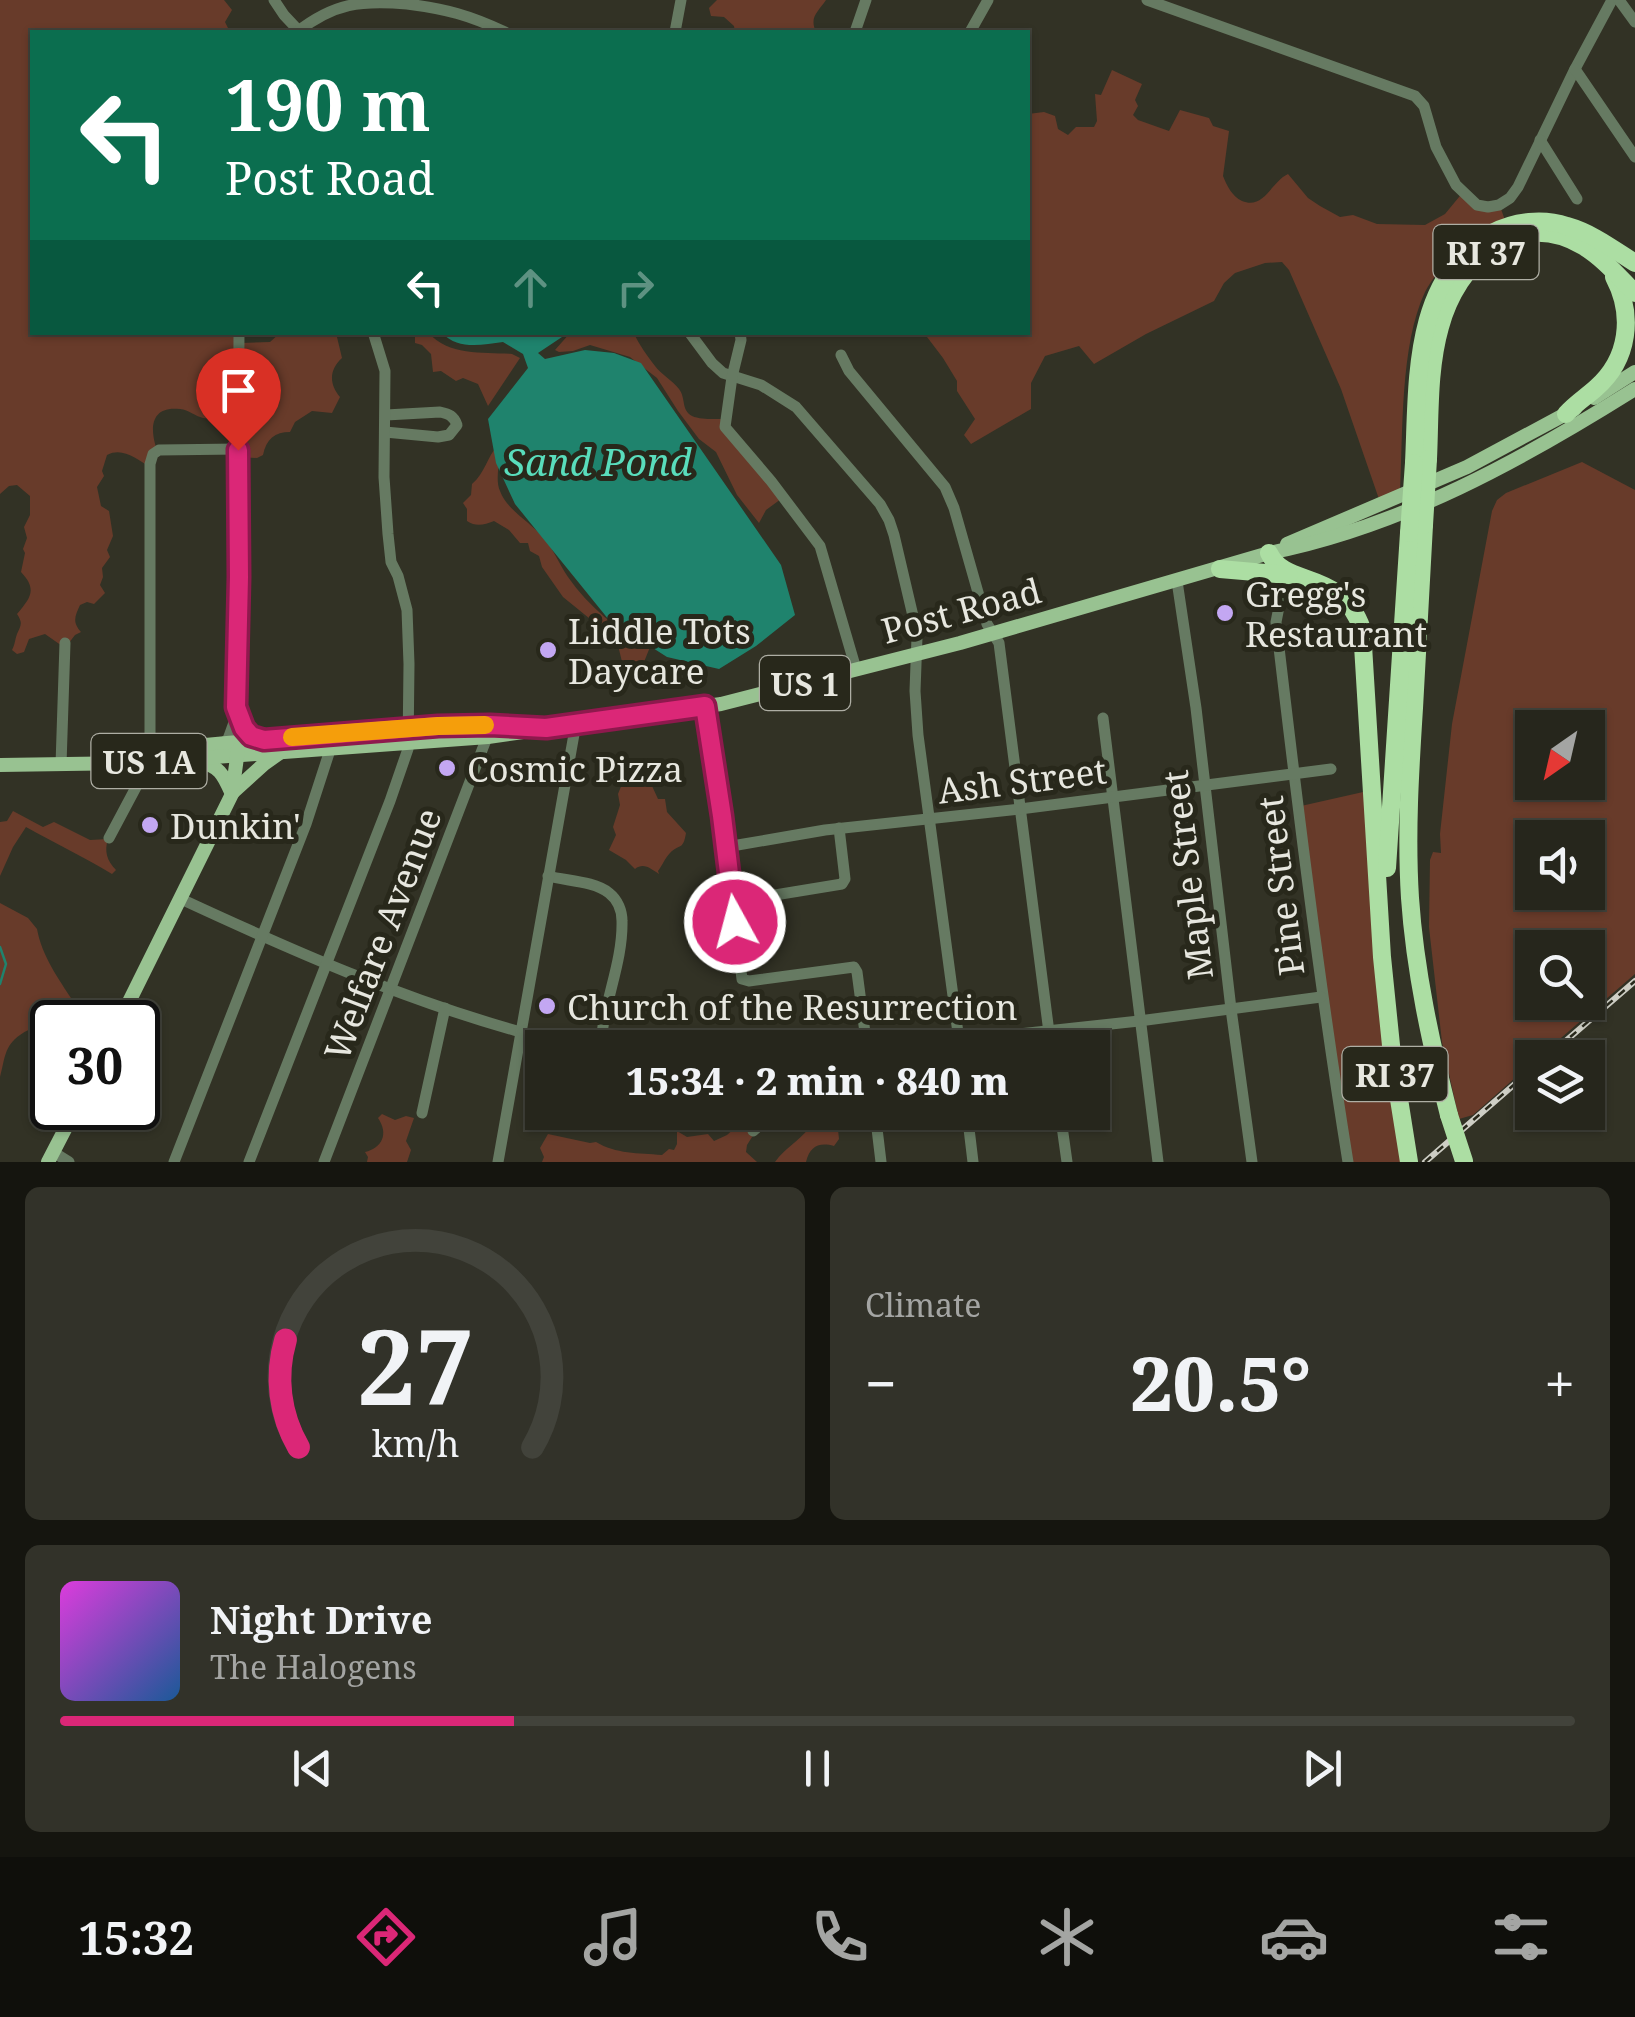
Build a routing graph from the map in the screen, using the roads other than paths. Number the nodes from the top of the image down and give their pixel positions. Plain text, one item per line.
1 (274, 0) edge
2 (681, 0) edge
3 (866, 0) edge
4 (988, 0) edge
5 (1147, 0) edge
6 (1612, 0) edge
7 (1620, 0) edge
8 (1635, 22) edge
9 (296, 30) edge
10 (301, 30) edge
11 (500, 30) edge
12 (675, 30) edge
13 (856, 30) edge
14 (971, 30) edge
15 (1575, 69) junction
16 (1540, 140) junction
17 (1635, 157) edge
18 (1577, 199) dead end
19 (1635, 262) edge
20 (1606, 265) junction
21 (1635, 293) edge
22 (239, 335) edge
23 (374, 335) edge
24 (690, 335) edge
25 (742, 335) edge
26 (842, 355) dead end
27 (1635, 372) edge
28 (732, 377) junction
29 (1635, 390) edge
30 (1566, 414) junction
31 (386, 415) junction
32 (385, 432) junction
33 (238, 450) junction
34 (1421, 461) junction
35 (1417, 529) junction
36 (1269, 553) junction
37 (1220, 569) junction
38 (1303, 576) junction
39 (1177, 581) junction
40 (1280, 602) dead end
41 (993, 633) junction
42 (64, 644) dead end
43 (917, 654) junction
44 (856, 669) junction
45 (705, 706) junction
46 (237, 714) junction
47 (1103, 718) dead end
48 (576, 723) junction
49 (489, 731) junction
50 (409, 735) junction
51 (264, 740) junction
52 (233, 747) junction
53 (331, 747) junction
54 (283, 751) junction
55 (149, 756) junction
56 (183, 758) junction
57 (61, 764) junction
58 (0, 765) edge
59 (1331, 769) dead end
60 (1294, 774) junction
61 (1204, 786) junction
62 (232, 794) junction
63 (1112, 797) junction
64 (1020, 809) junction
65 (930, 819) junction
66 (840, 828) junction
67 (109, 838) dead end
68 (726, 846) junction
69 (548, 876) junction
70 (182, 899) junction
71 (732, 902) junction
72 (260, 936) junction
73 (326, 963) junction
74 (391, 988) junction
75 (1386, 988) junction
76 (1321, 997) junction
77 (130, 1000) edge
78 (445, 1008) junction
79 (1231, 1009) junction
80 (1140, 1020) junction
81 (604, 1030) edge
82 (865, 1030) edge
83 (957, 1030) edge
84 (1048, 1030) edge
85 (1056, 1030) edge
86 (520, 1032) junction
87 (422, 1113) dead end
88 (64, 1130) edge
89 (877, 1130) edge
90 (969, 1130) edge
91 (1063, 1130) edge
92 (972, 1156) edge
93 (50, 1157) edge
94 (1409, 1160) edge
95 (1464, 1161) edge
96 (69, 1162) edge
97 (174, 1162) edge
98 (249, 1162) edge
99 (324, 1162) edge
100 (498, 1162) edge
101 (881, 1162) edge
102 (960, 1162) edge
103 (1067, 1162) edge
104 (1158, 1162) edge
105 (1252, 1162) edge
106 (1348, 1162) edge

1 - 9 street
2 - 12 street
3 - 13 street
4 - 14 street
5 - 16 street
6 - 15 street
7 - 8 street
10 - 11 street
15 - 16 street
15 - 17 street
16 - 18 street
19 - 34 highway
20 - 21 highway
20 - 30 highway
20 - 34 highway, RI 37
22 - 33 street
23 - 31 street
24 - 28 street
25 - 28 street
26 - 41 street
27 - 30 main road, Post Road / US 1
28 - 43 street
28 - 44 street
29 - 36 main road, Post Road / US 1
30 - 36 main road, Post Road / US 1
31 - 32 street
31 - 32 street
32 - 50 street
33 - 46 street
33 - 55 street
34 - 35 highway, bridge
35 - 75 highway
35 - 95 highway, RI 37, bridge
36 - 37 main road, Post Road / US 1
36 - 38 highway
37 - 38 highway
37 - 39 main road, Post Road / US 1
38 - 75 highway
39 - 41 main road, Post Road / US 1
39 - 61 street, Maple Street
40 - 60 street, Pine Street
41 - 43 main road, Post Road / US 1
41 - 64 street
42 - 57 street
43 - 44 main road, Post Road / US 1
43 - 65 street
44 - 45 main road, Post Road / US 1
45 - 48 main road, Post Road / US 1
45 - 68 street
46 - 51 street
46 - 52 street
47 - 63 street
48 - 49 main road, Post Road / US 1
48 - 69 street
49 - 50 main road, Post Road / US 1
49 - 74 street, Welfare Avenue
50 - 51 main road, Post Road / US 1
50 - 53 main road, Post Road / US 1
50 - 73 street
51 - 52 main road, Post Road / US 1
52 - 54 main road, Post Road / US 1A
52 - 55 main road, Post Road / US 1A
52 - 56 main road, Post Road / US 1A
52 - 62 main road
53 - 54 main road, Post Road / US 1
53 - 72 street
54 - 62 main road
55 - 56 main road, Post Road / US 1A
55 - 57 main road, Post Road / US 1A
55 - 67 street
56 - 62 main road
57 - 58 main road, Post Road / US 1A
59 - 60 street, Ash Street
60 - 61 street, Ash Street
60 - 76 street, Pine Street
61 - 63 street, Ash Street
61 - 79 street, Maple Street
62 - 70 main road
63 - 64 street, Ash Street
63 - 80 street
64 - 65 street, Ash Street
64 - 84 street
65 - 66 street, Ash Street
65 - 83 street
66 - 68 street, Ash Street
66 - 71 street
68 - 71 street
69 - 81 street
69 - 86 street
70 - 72 street
70 - 77 main road
71 - 82 street
72 - 73 street
72 - 97 street
73 - 74 street
73 - 98 street
74 - 78 street
74 - 99 street, Welfare Avenue
75 - 94 highway, RI 37
76 - 79 street
76 - 106 street, Pine Street
78 - 86 street
78 - 87 street
79 - 80 street
79 - 105 street, Maple Street
80 - 85 street
80 - 104 street
86 - 100 street
88 - 93 main road
89 - 101 street
90 - 92 street
91 - 103 street
92 - 102 street
93 - 96 street

